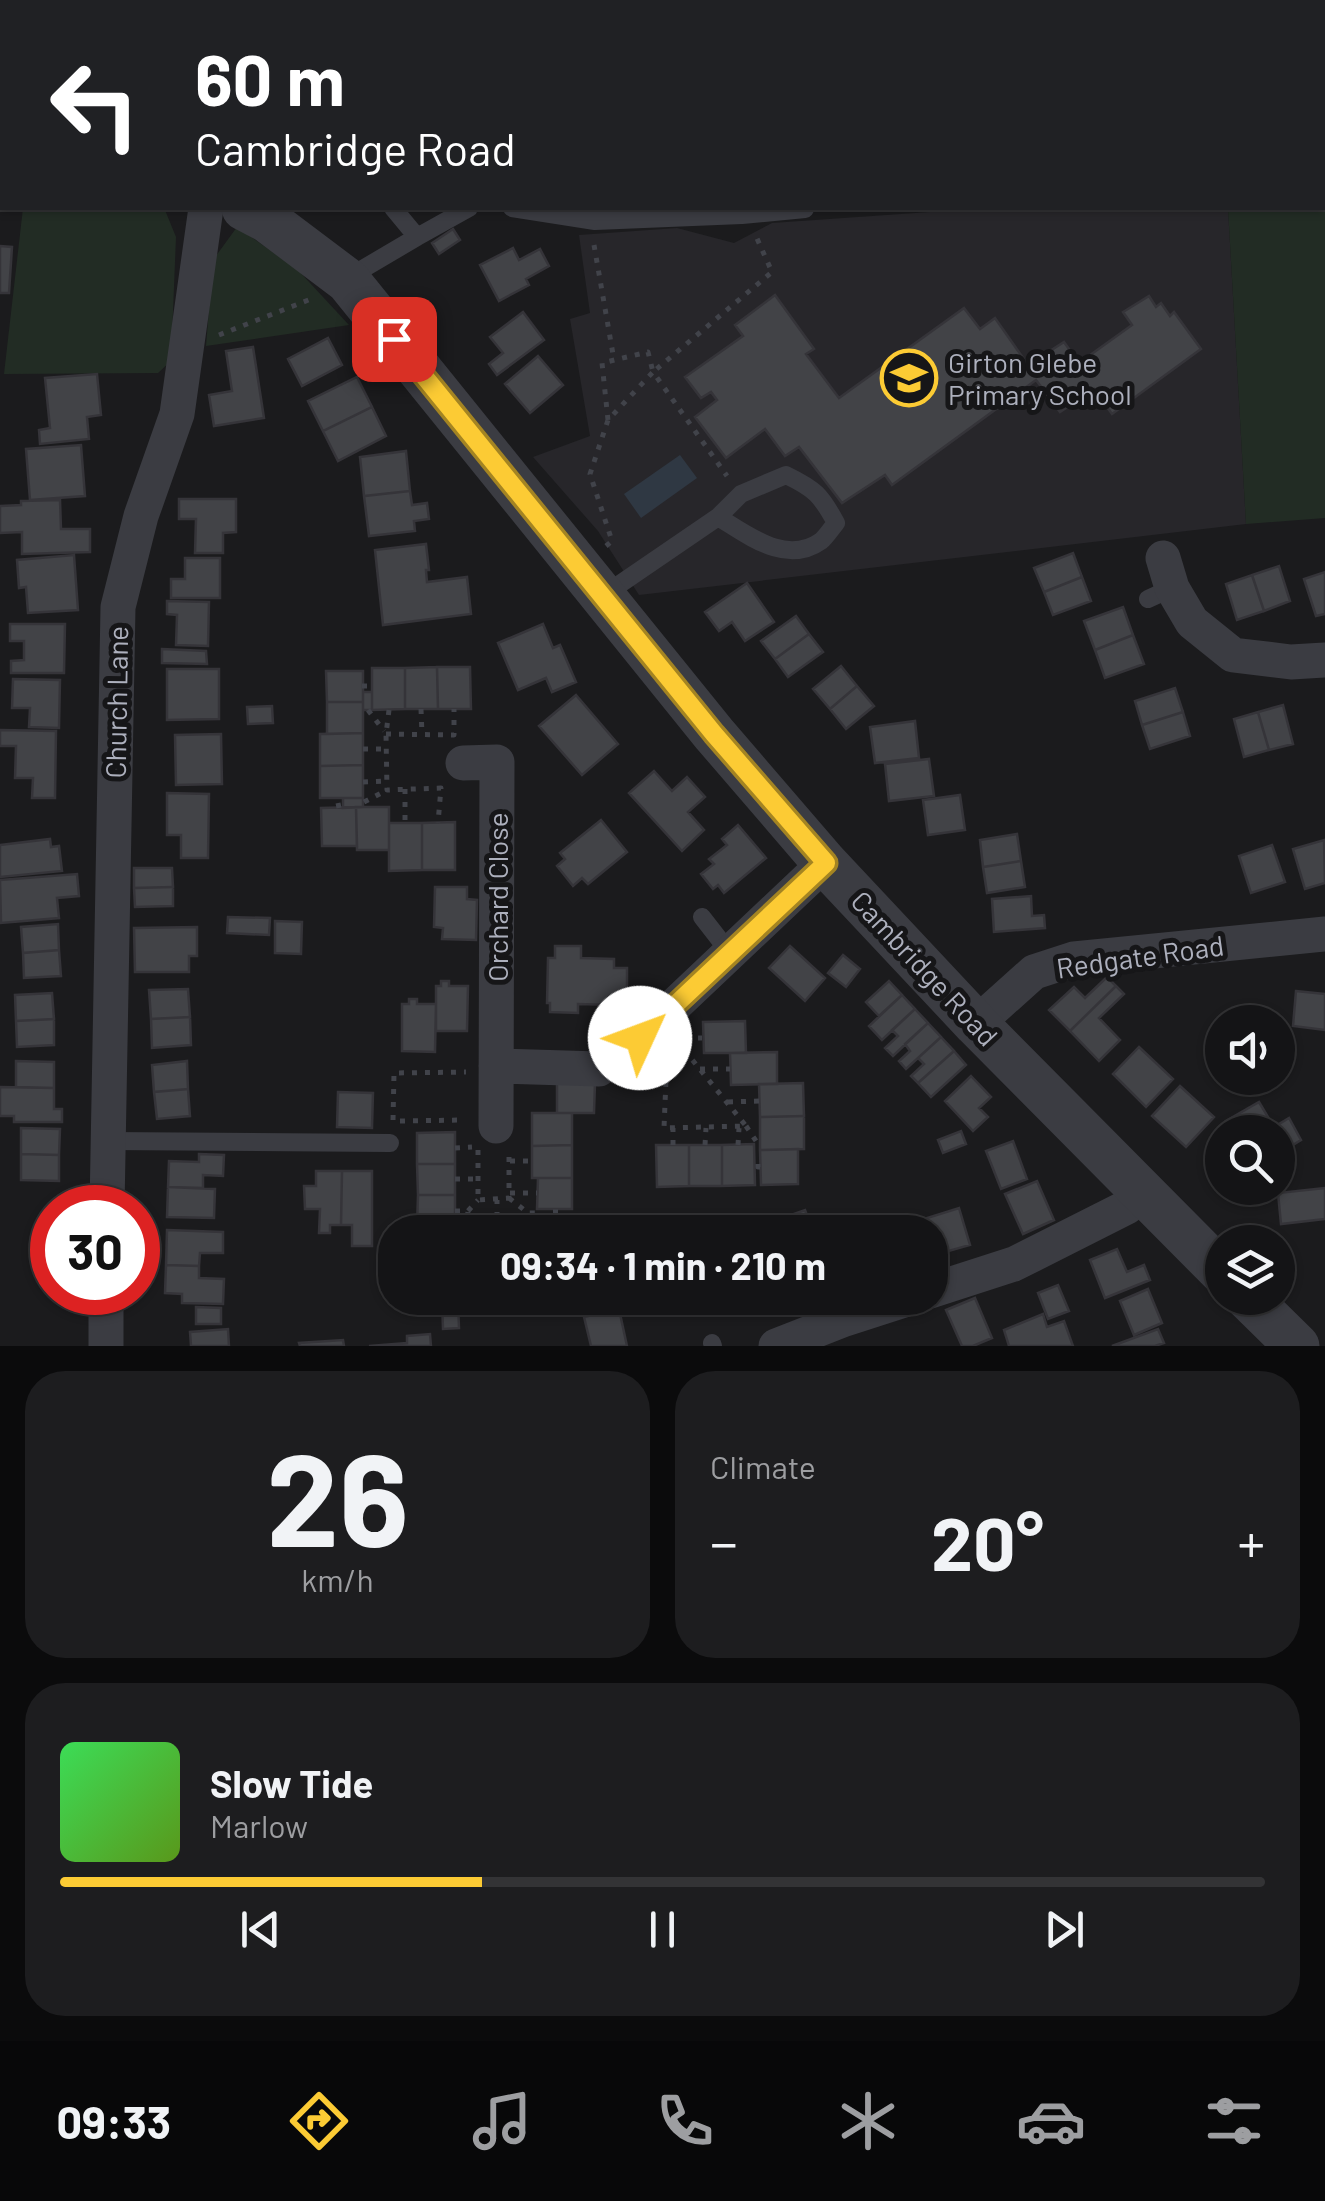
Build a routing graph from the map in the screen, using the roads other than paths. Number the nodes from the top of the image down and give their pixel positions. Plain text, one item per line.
1 (206, 210) edge
2 (248, 210) edge
3 (395, 210) edge
4 (465, 210) edge
5 (526, 210) edge
6 (788, 210) edge
7 (417, 236) junction
8 (330, 290) junction
9 (718, 517) junction
10 (1161, 582) dead end
11 (606, 598) junction
12 (1325, 660) edge
13 (463, 762) dead end
14 (826, 863) junction
15 (702, 917) dead end
16 (1325, 934) edge
17 (730, 953) junction
18 (976, 1024) junction
19 (496, 1066) junction
20 (496, 1126) road end
21 (107, 1141) junction
22 (390, 1143) road end
23 (107, 1185) edge
24 (1142, 1192) junction
25 (1205, 1255) edge
26 (948, 1285) edge
27 (106, 1315) edge
28 (857, 1315) edge
29 (1265, 1315) edge
30 (106, 1346) edge
31 (776, 1346) edge
32 (1296, 1346) edge

1 - 21 street, Church Lane
2 - 8 street, Cambridge Road
3 - 7 lane
4 - 7 lane
5 - 6 lane
7 - 8 lane
8 - 11 street, Cambridge Road
9 - 9 lane
9 - 11 lane
10 - 12 street
11 - 14 street, Cambridge Road
13 - 19 street, Orchard Close
14 - 17 street
14 - 18 street, Cambridge Road
15 - 17 lane
16 - 18 street, Redgate Road
17 - 19 street
18 - 24 street, Cambridge Road
19 - 20 street, Orchard Close
21 - 22 lane
21 - 23 street, Church Lane
24 - 25 street, Cambridge Road
24 - 26 street
27 - 30 street
28 - 31 street
29 - 32 street

